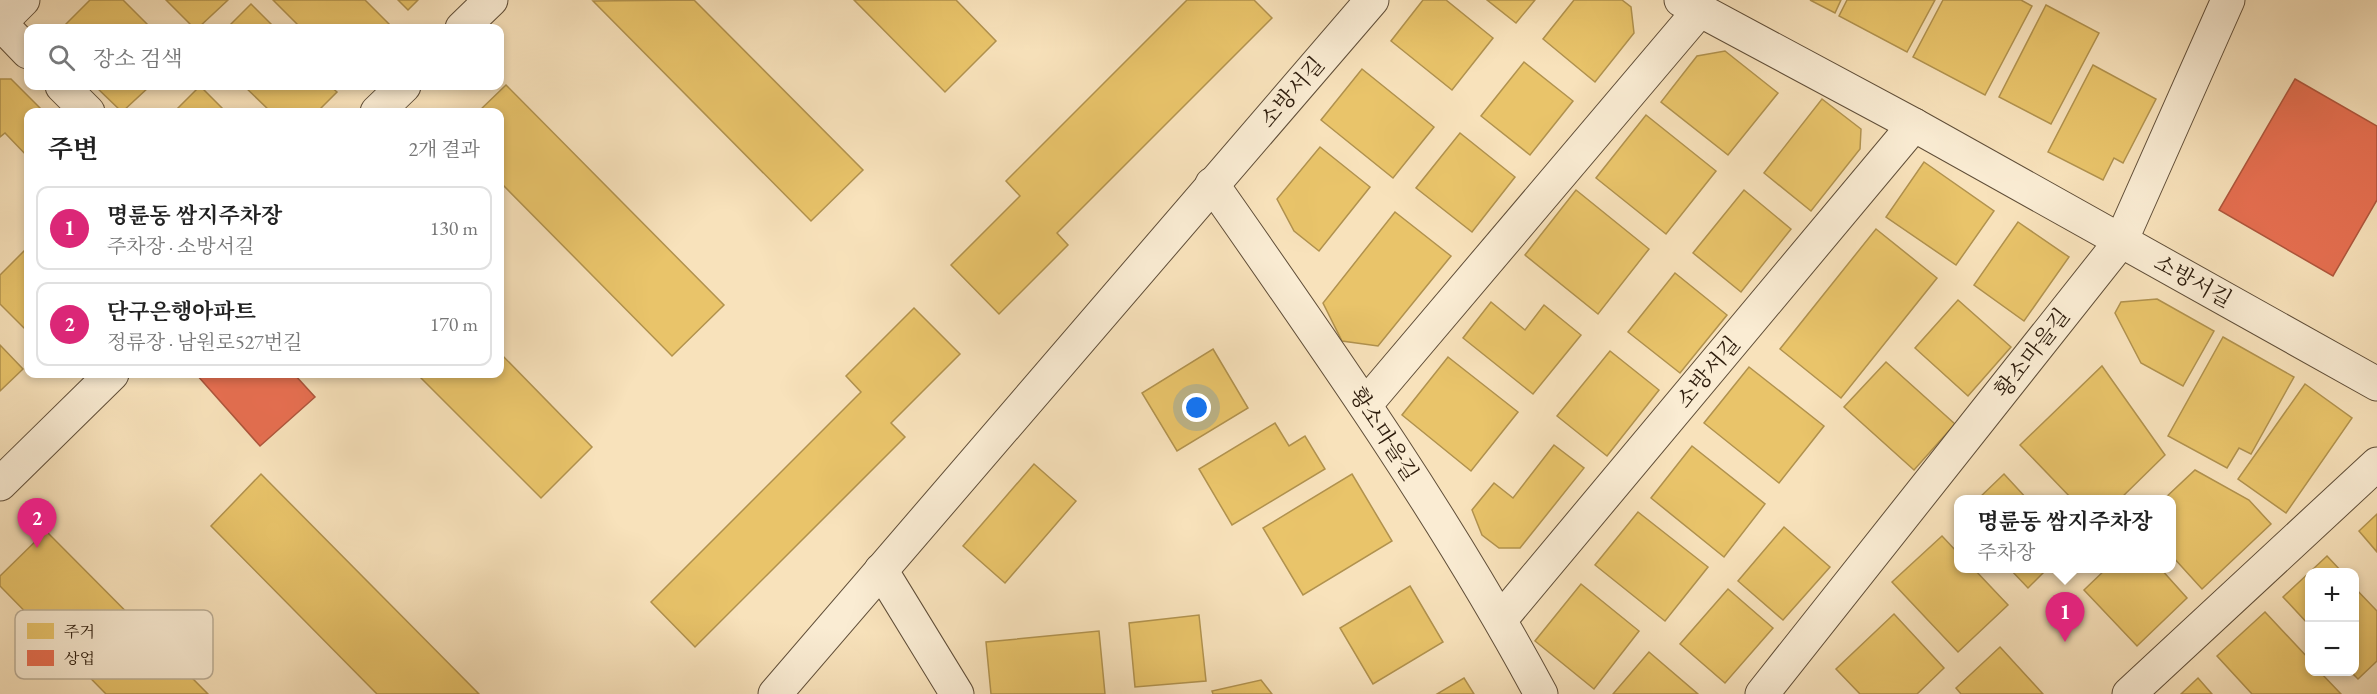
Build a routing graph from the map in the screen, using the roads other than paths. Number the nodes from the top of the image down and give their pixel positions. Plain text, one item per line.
1 (23, 0) edge
2 (491, 0) edge
3 (1372, 0) edge
4 (2228, 0) edge
5 (1690, 6) edge
6 (0, 23) edge
7 (466, 24) edge
8 (24, 48) edge
9 (66, 90) edge
10 (400, 90) edge
11 (84, 108) edge
12 (381, 108) edge
13 (1914, 125) junction
14 (1212, 184) junction
15 (2121, 241) junction
16 (108, 378) edge
17 (2377, 384) edge
18 (1366, 404) junction
19 (2377, 464) edge
20 (0, 484) edge
21 (881, 570) junction
22 (1501, 619) junction
23 (1780, 687) edge
24 (775, 694) edge
25 (957, 694) edge
26 (1541, 694) edge
27 (2129, 694) edge

1 - 6 street
2 - 7 street
3 - 14 street, 소방서길
4 - 15 street, 황소마을길
5 - 13 street, 소방서길
5 - 18 street, 소방서길
6 - 8 street
9 - 11 street
10 - 12 street
13 - 15 street, 소방서길
13 - 22 street, 소방서길
14 - 18 street, 황소마을길
14 - 21 street, 소방서길
15 - 17 street, 소방서길
15 - 23 street, 황소마을길
16 - 20 street
18 - 22 street, 황소마을길
19 - 27 street
21 - 24 street, 소방서길
21 - 25 street
22 - 26 street, 황소마을길

